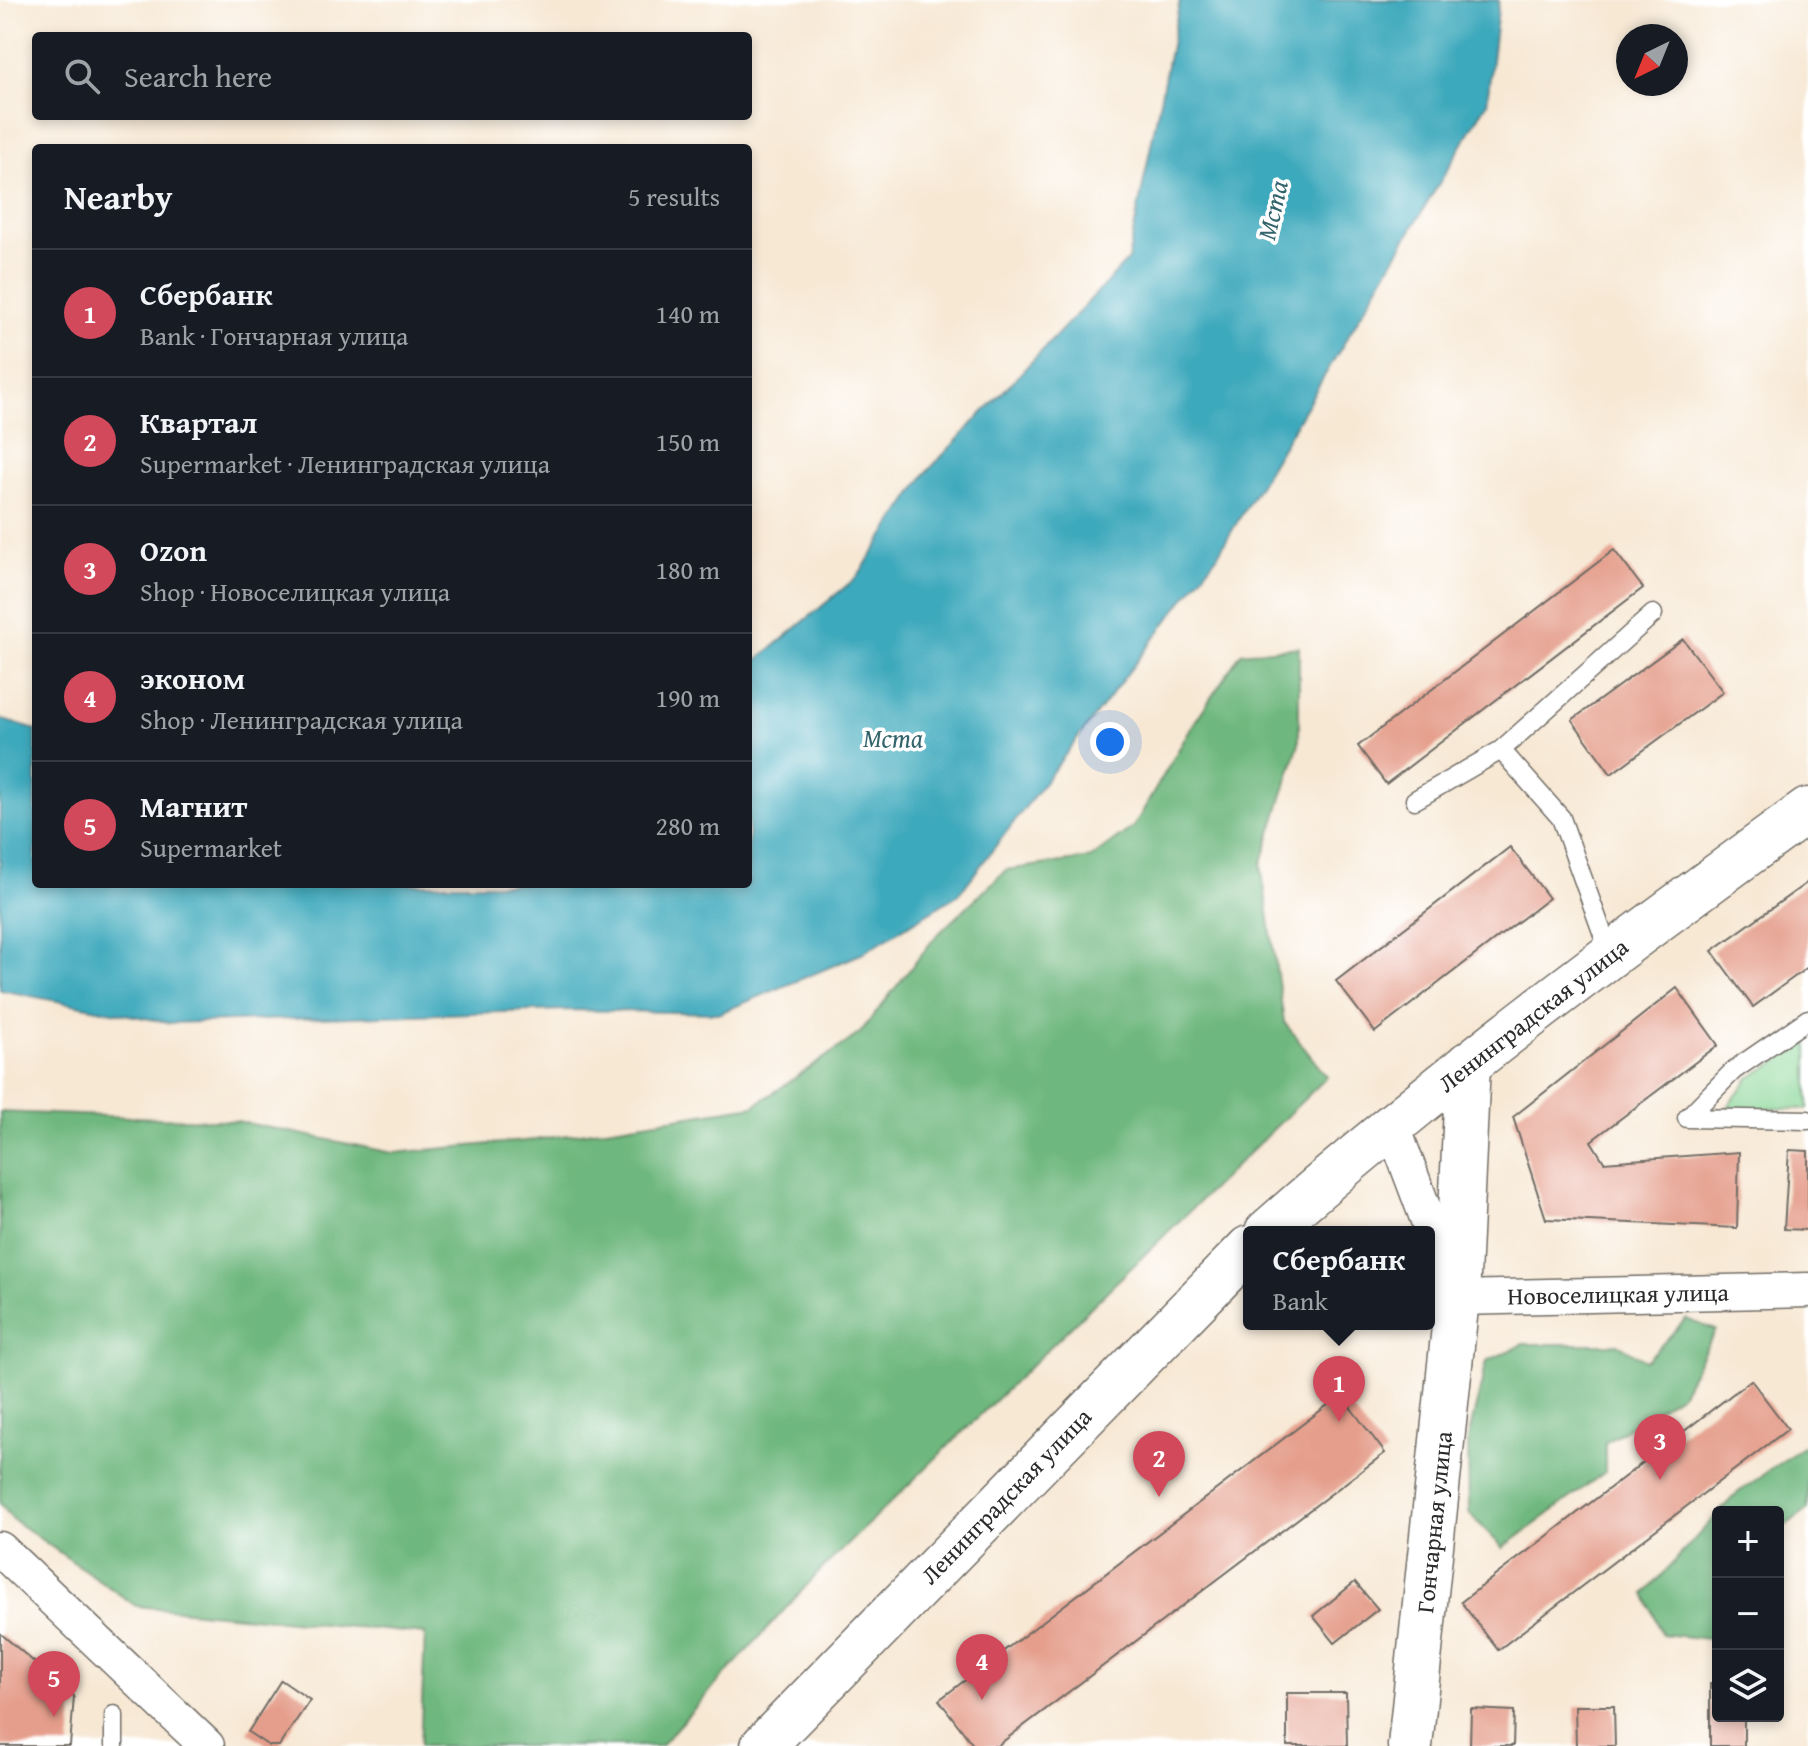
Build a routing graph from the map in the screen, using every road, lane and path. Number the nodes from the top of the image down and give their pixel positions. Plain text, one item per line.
1 (1653, 614) dead end
2 (1501, 750) junction
3 (1415, 800) dead end
4 (1808, 810) edge
5 (1610, 954) junction
6 (1808, 1019) edge
7 (1468, 1064) junction
8 (1808, 1120) edge
9 (1393, 1127) junction
10 (1278, 1226) edge
11 (1422, 1226) edge
12 (1243, 1257) edge
13 (1435, 1268) edge
14 (1808, 1290) edge
15 (1443, 1295) edge
16 (0, 1549) edge
17 (114, 1715) dead end
18 (114, 1746) edge
19 (207, 1746) edge
20 (763, 1746) edge
21 (1410, 1746) edge

1 - 2 lane
2 - 3 lane
2 - 5 lane
4 - 5 main road, Ленинградская улица
5 - 7 main road, Ленинградская улица
6 - 8 lane
7 - 9 main road, Ленинградская улица
7 - 15 main road, Гончарная улица
9 - 10 main road, Ленинградская улица
9 - 11 street, Гончарная улица
12 - 20 main road, Ленинградская улица
13 - 15 street, Гончарная улица
14 - 15 street, Новоселицкая улица
15 - 21 main road, Гончарная улица
16 - 19 street
17 - 18 lane

